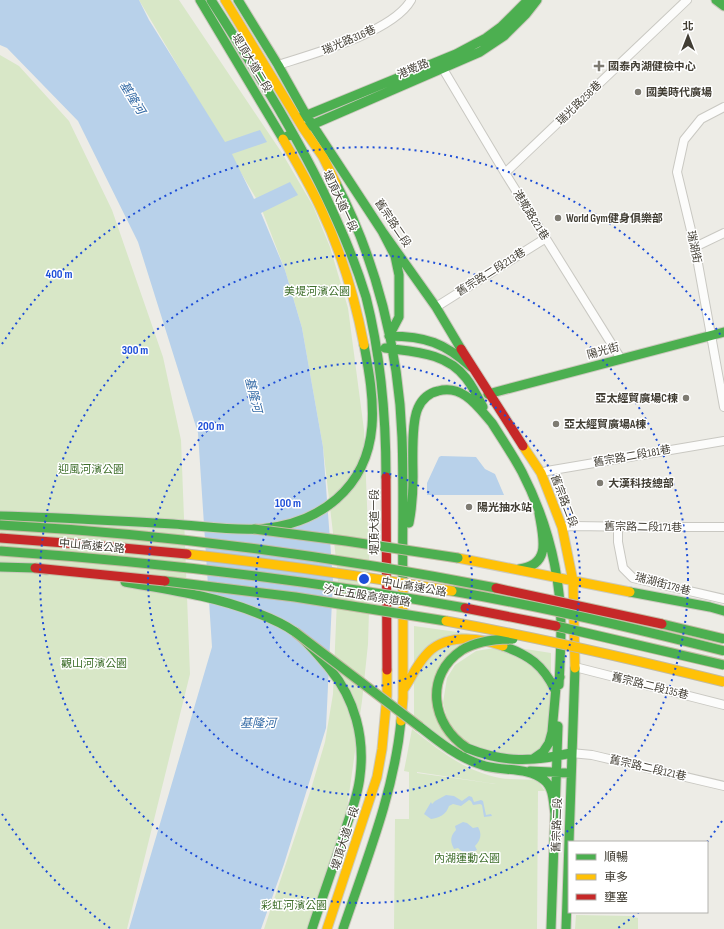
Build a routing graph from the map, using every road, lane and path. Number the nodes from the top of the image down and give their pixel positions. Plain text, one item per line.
1 (200, 0) edge
2 (211, 0) edge
3 (225, 0) edge
4 (238, 0) edge
5 (411, 0) edge
6 (528, 0) edge
7 (538, 0) edge
8 (687, 0) edge
9 (716, 0) edge
10 (724, 6) edge
11 (278, 65) junction
12 (443, 69) junction
13 (724, 106) edge
14 (302, 117) junction
15 (287, 124) junction
16 (312, 124) junction
17 (303, 128) junction
18 (277, 129) junction
19 (293, 133) junction
20 (283, 139) junction
21 (505, 173) junction
22 (382, 231) junction
23 (724, 233) edge
24 (546, 238) junction
25 (695, 247) junction
26 (436, 307) junction
27 (724, 332) edge
28 (711, 335) junction
29 (389, 336) junction
30 (377, 347) junction
31 (392, 349) junction
32 (621, 359) junction
33 (471, 368) junction
34 (488, 394) junction
35 (724, 407) edge
36 (492, 423) junction
37 (724, 441) edge
38 (540, 473) junction
39 (539, 513) junction
40 (0, 516) edge
41 (0, 525) edge
42 (618, 526) junction
43 (724, 527) edge
44 (562, 528) junction
45 (254, 529) junction
46 (0, 538) edge
47 (0, 551) edge
48 (0, 567) edge
49 (35, 568) junction
50 (513, 569) junction
51 (402, 577) junction
52 (556, 578) junction
53 (573, 581) junction
54 (724, 599) edge
55 (724, 611) edge
56 (295, 632) junction
57 (724, 639) edge
58 (560, 643) junction
59 (724, 651) edge
60 (724, 665) edge
61 (576, 667) junction
62 (560, 677) junction
63 (724, 682) edge
64 (403, 690) junction
65 (555, 690) junction
66 (724, 705) edge
67 (571, 753) junction
68 (557, 756) junction
69 (533, 759) junction
70 (516, 771) junction
71 (556, 772) junction
72 (571, 772) junction
73 (724, 786) edge
74 (555, 814) junction
75 (569, 841) edge
76 (568, 866) edge
77 (312, 929) edge
78 (327, 929) edge
79 (343, 929) edge
80 (551, 929) edge
81 (566, 929) edge

1 - 18 main road, 堤頂大道二段
2 - 15 main road, 堤頂大道二段
3 - 14 main road, 堤頂大道二段
4 - 11 main road, 堤頂大道二段
5 - 11 street, 瑞光路316巷
6 - 14 main road, 港墘路
7 - 12 main road, 港墘路
8 - 21 street, 瑞光路258巷
9 - 10 main road
11 - 14 main road, 堤頂大道二段
12 - 16 main road, 港墘路
12 - 21 street, 港墘路221巷
13 - 25 street, 瑞湖街
14 - 15 main road, 港墘路
14 - 16 main road, 堤頂大道二段
14 - 17 main road, 堤頂大道二段
15 - 18 main road, 港墘路
15 - 19 main road, 堤頂大道一段
16 - 17 main road, 港墘路
16 - 22 main road, 舊宗路二段
17 - 19 main road, 港墘路
17 - 29 main road, 堤頂大道一段
18 - 20 main road, 堤頂大道二段
19 - 20 main road, 港墘路
19 - 30 main road, 堤頂大道一段
20 - 45 main road, 堤頂大道二段, bridge
21 - 24 street, 港墘路221巷
22 - 26 main road, 舊宗路二段
22 - 29 main road
23 - 25 street
24 - 26 street, 舊宗路二段213巷
24 - 32 street, 港墘路221巷
25 - 28 street, 瑞湖街
26 - 33 main road, 舊宗路二段
27 - 28 main road, 陽光街
28 - 32 main road, 陽光街
28 - 35 street, 瑞湖街
29 - 31 main road, 堤頂大道一段
29 - 33 main road
30 - 31 main road
30 - 78 main road, 堤頂大道一段
31 - 36 main road
31 - 51 main road, 堤頂大道一段
32 - 34 main road, 陽光街
33 - 34 main road, 舊宗路二段
34 - 38 main road, 舊宗路二段
36 - 39 main road, 舊宗路二段
36 - 51 main road
37 - 38 street, 舊宗路二段181巷
38 - 44 main road, 舊宗路二段
39 - 50 main road
39 - 52 main road, 舊宗路二段
40 - 45 main road
41 - 57 main road, bridge
42 - 43 street, 舊宗路二段171巷
42 - 44 street, 舊宗路二段171巷
42 - 54 street, 瑞湖街178巷
44 - 53 main road, 舊宗路二段
45 - 50 main road, bridge
46 - 59 main road, 中山高速公路, bridge
47 - 60 main road, 中山高速公路, bridge
48 - 49 main road, 汐止五股高架道路
49 - 56 main road, bridge
49 - 58 main road, 汐止五股高架道路, bridge
50 - 52 main road
51 - 64 main road, 堤頂大道一段
52 - 53 main road
52 - 62 main road, 舊宗路二段
53 - 55 main road
53 - 61 main road, 舊宗路二段
56 - 70 main road, bridge
56 - 77 main road, bridge
58 - 63 main road, 汐止五股高架道路, bridge
58 - 69 main road, bridge
61 - 66 street, 舊宗路二段135巷
61 - 67 main road, 舊宗路二段
62 - 65 main road
62 - 68 main road, 舊宗路二段
64 - 65 main road
64 - 79 main road, 堤頂大道一段
65 - 69 main road
67 - 68 main road
67 - 72 main road, 舊宗路二段
67 - 73 street, 舊宗路二段121巷
68 - 69 main road
68 - 71 main road, 舊宗路二段
70 - 71 main road
70 - 74 main road
71 - 72 main road
71 - 74 main road, 舊宗路二段
72 - 75 main road, 舊宗路二段
74 - 80 main road, 舊宗路二段
76 - 81 main road, 舊宗路二段

